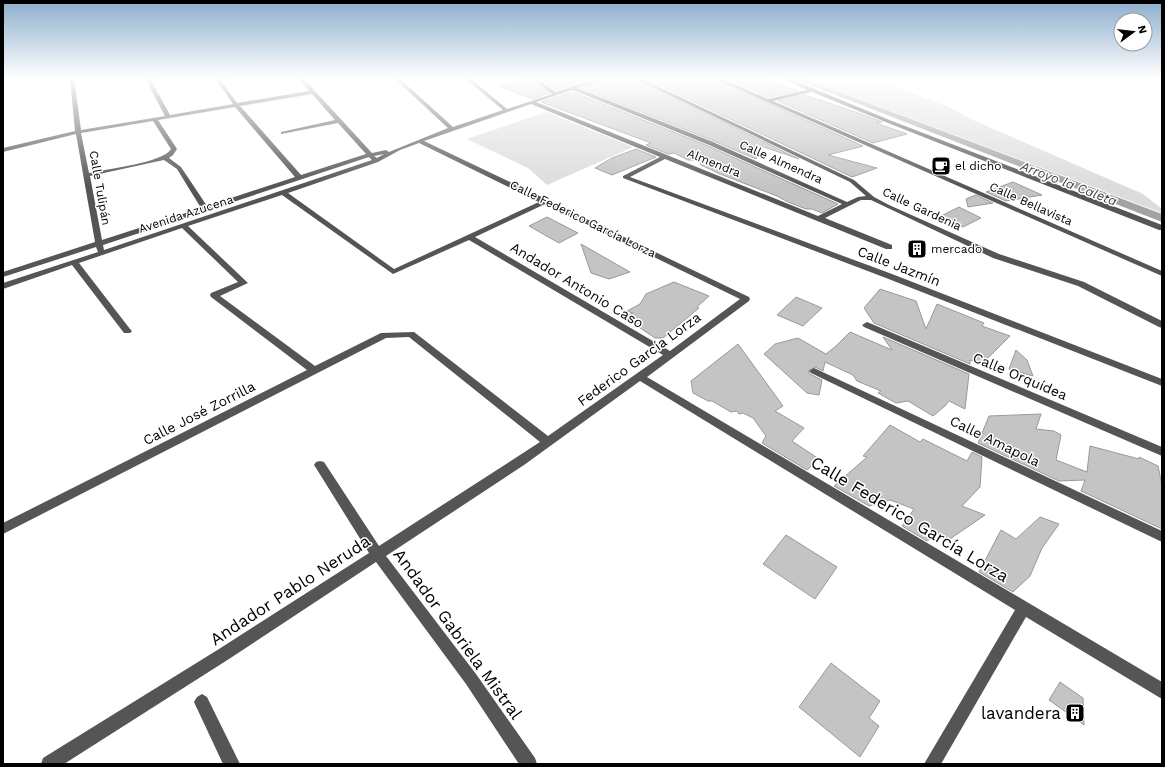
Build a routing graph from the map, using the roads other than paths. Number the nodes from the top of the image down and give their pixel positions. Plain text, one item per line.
1 (76, 114) edge
2 (166, 114) edge
3 (186, 114) edge
4 (243, 114) edge
5 (332, 114) edge
6 (435, 114) edge
7 (495, 114) edge
8 (560, 114) edge
9 (636, 114) edge
10 (711, 114) edge
11 (797, 114) edge
12 (872, 114) edge
13 (168, 117) junction
14 (155, 119) junction
15 (338, 121) junction
16 (452, 129) junction
17 (78, 132) junction
18 (283, 133) dead end
19 (419, 141) junction
20 (398, 149) junction
21 (3, 150) edge
22 (370, 156) junction
23 (666, 156) junction
24 (165, 158) junction
25 (376, 161) junction
26 (87, 175) junction
27 (300, 178) junction
28 (284, 193) junction
29 (872, 198) junction
30 (546, 201) junction
31 (846, 204) junction
32 (205, 209) junction
33 (820, 218) junction
34 (184, 226) junction
35 (1162, 228) edge
36 (470, 237) junction
37 (99, 243) junction
38 (889, 247) dead end
39 (101, 254) junction
40 (74, 262) junction
41 (1162, 274) edge
42 (3, 275) edge
43 (3, 286) edge
44 (746, 298) joint
45 (867, 325) dead end
46 (1162, 325) edge
47 (126, 331) dead end
48 (670, 355) junction
49 (314, 370) junction
50 (814, 371) dead end
51 (640, 377) junction
52 (1162, 383) edge
53 (548, 442) junction
54 (1162, 452) edge
55 (320, 465) dead end
56 (3, 529) edge
57 (1162, 537) edge
58 (378, 555) junction
59 (1024, 608) junction
60 (1162, 691) edge
61 (202, 702) dead end
62 (49, 764) edge
63 (232, 764) edge
64 (529, 764) edge
65 (932, 764) edge

1 - 17 street, Calle Tulipán
2 - 13 street
3 - 13 street
4 - 27 street
5 - 15 street
6 - 16 street
7 - 16 street
8 - 23 street, Almendra
9 - 31 street, Calle Almendra
10 - 29 street, Calle Gardenia
11 - 41 street, Calle Bellavista
12 - 35 street
13 - 14 street
14 - 17 street
14 - 24 street
15 - 18 street
15 - 22 street
16 - 19 street
17 - 21 street
17 - 26 street, Calle Tulipán
19 - 20 street
19 - 30 street, Calle Federico García Lorza
20 - 22 street, Avenida Azucena
20 - 25 street, Avenida Azucena
22 - 25 street
22 - 27 street, Avenida Azucena
23 - 33 street, Almendra
23 - 52 street, Calle Jazmín
24 - 26 street
24 - 32 street
25 - 28 street, Avenida Azucena
26 - 37 street, Calle Tulipán
27 - 32 street, Avenida Azucena
28 - 34 street, Avenida Azucena
28 - 36 street
29 - 31 street
29 - 46 street, Calle Gardenia
30 - 36 street
30 - 44 street, Calle Federico García Lorza
31 - 33 street
32 - 37 street, Avenida Azucena
33 - 38 street, Almendra
34 - 39 street, Avenida Azucena
34 - 49 street
36 - 48 street, Andador Antonio Caso
37 - 39 street, Calle Tulipán
37 - 42 street, Avenida Azucena
39 - 40 street, Avenida Azucena
40 - 43 street, Avenida Azucena
40 - 47 street
44 - 48 street, Federico García Lorza
45 - 54 street, Calle Orquídea
48 - 51 street, Federico García Lorza
49 - 53 street, Calle José Zorrilla
49 - 56 street, Calle José Zorrilla
50 - 57 street, Calle Amapola
51 - 53 street, Federico García Lorza
51 - 59 street, Calle Federico García Lorza
53 - 58 street, Andador Pablo Neruda
55 - 58 street, Andador Gabriela Mistral
58 - 62 street, Andador Pablo Neruda
58 - 64 street, Andador Gabriela Mistral
59 - 60 street, Calle Federico García Lorza
59 - 65 street
61 - 63 street

